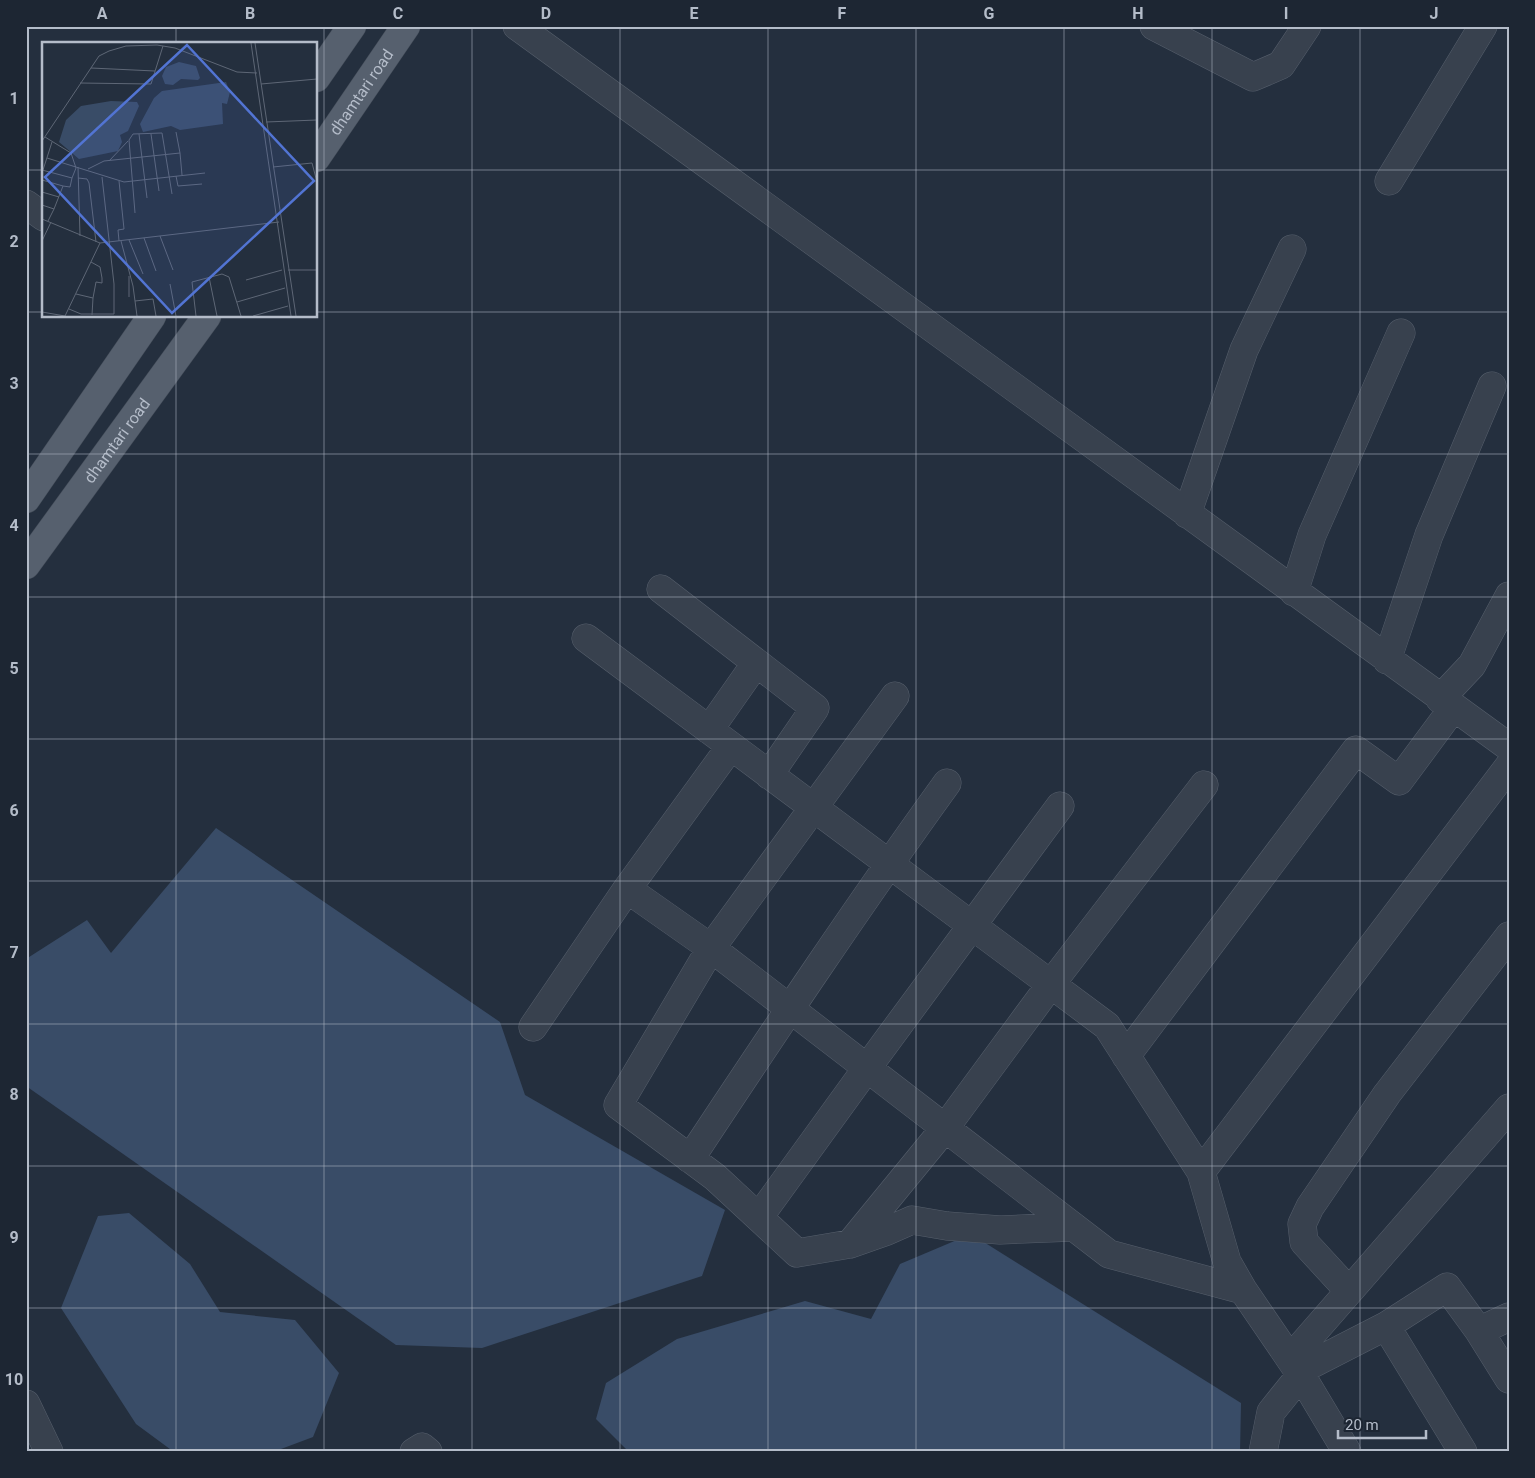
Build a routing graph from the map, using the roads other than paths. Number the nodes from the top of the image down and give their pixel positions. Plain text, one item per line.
1 (352, 26) edge
2 (406, 26) edge
3 (518, 26) edge
4 (1154, 26) edge
5 (1307, 26) edge
6 (1483, 26) edge
7 (318, 75) edge
8 (318, 155) edge
9 (1389, 181) dead end
10 (26, 204) edge
11 (42, 216) edge
12 (1292, 249) dead end
13 (151, 318) edge
14 (206, 318) edge
15 (1401, 333) dead end
16 (1492, 386) dead end
17 (26, 499) edge
18 (1187, 514) junction
19 (26, 565) edge
20 (661, 589) dead end
21 (1294, 592) junction
22 (1509, 596) edge
23 (586, 638) dead end
24 (1386, 660) junction
25 (756, 663) junction
26 (895, 696) dead end
27 (1447, 703) junction
28 (709, 730) junction
29 (732, 746) junction
30 (1509, 747) edge
31 (1509, 766) edge
32 (769, 775) junction
33 (947, 783) dead end
34 (1204, 784) dead end
35 (1060, 806) dead end
36 (813, 808) junction
37 (888, 864) junction
38 (627, 889) junction
39 (973, 926) junction
40 (1509, 936) edge
41 (711, 948) junction
42 (1051, 984) junction
43 (790, 1008) junction
44 (533, 1027) dead end
45 (1126, 1056) junction
46 (867, 1068) junction
47 (1509, 1108) edge
48 (946, 1128) junction
49 (690, 1159) junction
50 (1201, 1172) junction
51 (759, 1217) junction
52 (1074, 1227) junction
53 (850, 1244) junction
54 (1243, 1290) junction
55 (1349, 1291) junction
56 (1509, 1316) edge
57 (1386, 1326) junction
58 (1479, 1331) junction
59 (1296, 1367) junction
60 (1509, 1379) edge
61 (26, 1404) edge
62 (49, 1452) edge
63 (414, 1452) edge
64 (428, 1452) edge
65 (1262, 1452) edge
66 (1347, 1452) edge
67 (1464, 1452) edge

1 - 7 main road
2 - 8 main road, dhamtari road
3 - 18 street
4 - 5 street
6 - 9 street
10 - 11 street
12 - 18 street
13 - 17 main road
14 - 19 main road, dhamtari road
15 - 21 street
16 - 24 street
18 - 21 street
20 - 25 street
21 - 24 street
22 - 27 street
23 - 28 street
24 - 27 street
25 - 28 street
25 - 32 street
26 - 36 street
27 - 30 street
27 - 45 street
28 - 29 street
29 - 32 street
29 - 38 street
31 - 50 street
32 - 36 street
33 - 37 street
34 - 42 street
35 - 39 street
36 - 37 street
36 - 41 street
37 - 39 street
37 - 43 street
38 - 41 street
38 - 44 street
39 - 42 street
39 - 46 street
40 - 55 street
41 - 43 street
41 - 49 street
42 - 45 street
42 - 48 street
43 - 46 street
43 - 49 street
45 - 50 street
46 - 48 street
46 - 51 street
47 - 55 street
48 - 52 street
48 - 53 street
49 - 51 street
50 - 54 street
51 - 53 street
52 - 53 street
52 - 54 street
54 - 59 street
55 - 59 street
56 - 58 street
57 - 58 street
57 - 59 street
57 - 67 street
58 - 60 street
59 - 65 street
59 - 66 street
61 - 62 street
63 - 64 street

